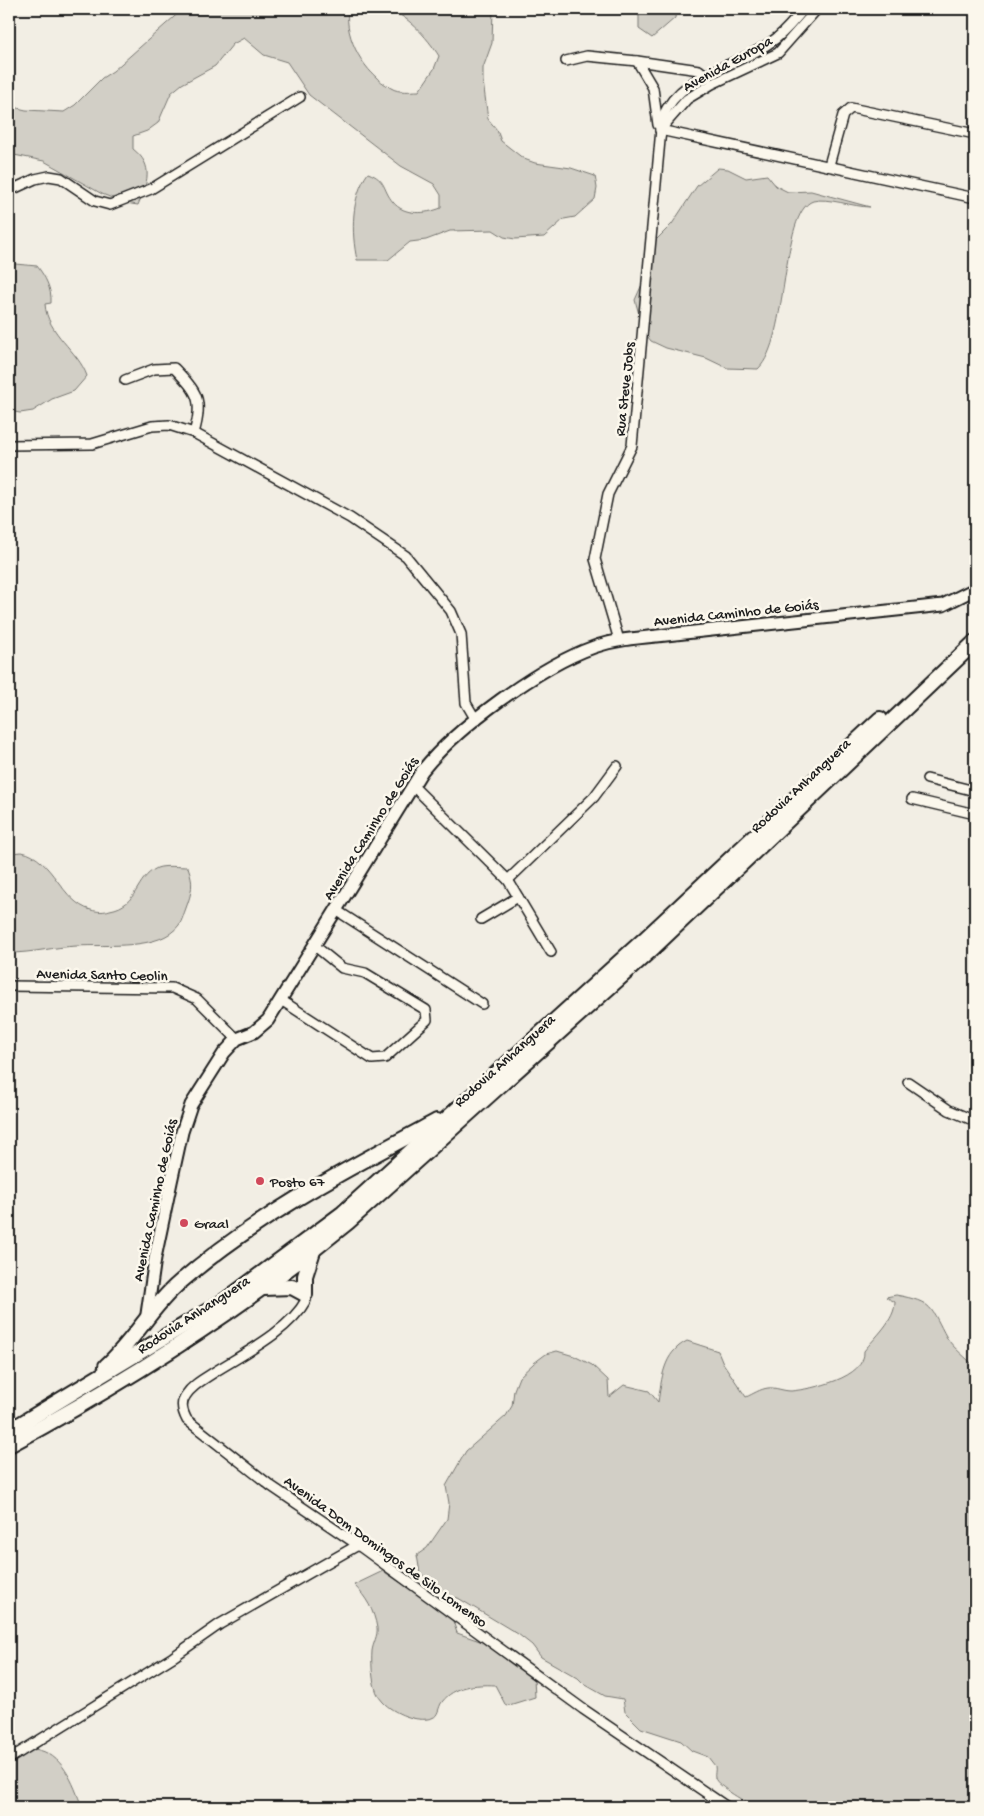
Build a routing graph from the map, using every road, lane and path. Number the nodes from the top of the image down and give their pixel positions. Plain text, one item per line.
1 (804, 9) edge
2 (817, 9) edge
3 (566, 61) dead end
4 (637, 61) junction
5 (707, 74) junction
6 (712, 84) junction
7 (300, 97) dead end
8 (660, 130) junction
9 (975, 134) edge
10 (829, 165) junction
11 (9, 191) edge
12 (975, 198) edge
13 (125, 380) dead end
14 (194, 433) junction
15 (9, 445) edge
16 (975, 589) edge
17 (975, 629) edge
18 (619, 640) junction
19 (975, 642) edge
20 (476, 720) junction
21 (617, 766) dead end
22 (926, 779) dead end
23 (413, 786) junction
24 (975, 791) edge
25 (912, 799) dead end
26 (975, 814) edge
27 (508, 880) junction
28 (518, 897) junction
29 (336, 910) junction
30 (481, 919) dead end
31 (315, 946) junction
32 (551, 952) dead end
33 (9, 986) edge
34 (281, 1000) junction
35 (482, 1004) dead end
36 (237, 1039) junction
37 (908, 1082) dead end
38 (455, 1112) junction
39 (975, 1121) edge
40 (314, 1250) junction
41 (262, 1289) junction
42 (305, 1294) junction
43 (145, 1322) junction
44 (83, 1387) junction
45 (9, 1431) edge
46 (9, 1445) edge
47 (358, 1545) junction
48 (9, 1759) edge
49 (727, 1807) edge

1 - 5 street, Avenida Europa
2 - 6 street, Avenida Europa
3 - 4 street
4 - 5 street
4 - 8 street
5 - 6 street
5 - 8 street, Avenida Europa
6 - 8 street, Avenida Europa
7 - 11 street
8 - 10 street
8 - 18 street, Rua Steve Jobs
9 - 10 street
10 - 12 street
13 - 14 street
14 - 15 street
14 - 20 street
16 - 18 main road, Avenida Caminho de Goiás
17 - 38 highway, Rodovia Anhanguera
18 - 20 main road, Avenida Caminho de Goiás
19 - 40 highway, Rodovia Anhanguera
20 - 23 main road, Avenida Caminho de Goiás
21 - 27 street
22 - 24 street
23 - 27 street
23 - 29 main road, Avenida Caminho de Goiás
25 - 26 street
27 - 28 street
28 - 30 street
28 - 32 street
29 - 31 main road, Avenida Caminho de Goiás
29 - 35 street
31 - 34 main road, Avenida Caminho de Goiás
31 - 34 street
33 - 36 street, Avenida Santo Ceolin
34 - 36 main road, Avenida Caminho de Goiás
36 - 43 main road, Avenida Caminho de Goiás
37 - 39 street
38 - 43 highway
38 - 44 highway, Rodovia Anhanguera
40 - 41 highway, Rodovia Anhanguera
40 - 42 highway
41 - 42 highway
41 - 46 highway, Rodovia Anhanguera
42 - 47 street, Avenida Dom Domingos de Silo Lomenso
43 - 44 highway
44 - 45 highway, Rodovia Anhanguera
47 - 48 street
47 - 49 street, Avenida Dom Domingos de Silo Lomenso

